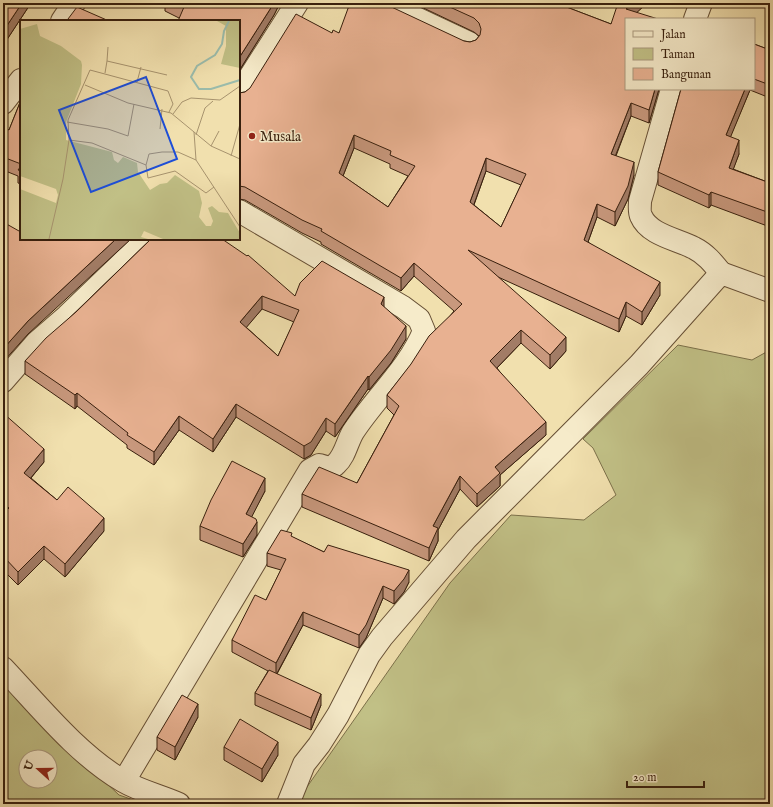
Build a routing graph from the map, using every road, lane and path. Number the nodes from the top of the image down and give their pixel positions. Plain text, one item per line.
1 (74, 3) edge
2 (297, 3) edge
3 (384, 3) edge
4 (702, 3) edge
5 (695, 18) edge
6 (63, 20) edge
7 (469, 43) edge
8 (14, 80) edge
9 (672, 90) edge
10 (240, 92) edge
11 (3, 103) edge
12 (240, 212) edge
13 (146, 240) edge
14 (721, 273) junction
15 (770, 291) edge
16 (3, 381) edge
17 (3, 668) edge
18 (124, 781) junction
19 (179, 804) edge
20 (288, 804) edge

1 - 6 street
2 - 10 street
3 - 7 street
4 - 5 street
8 - 11 street
9 - 14 street
12 - 18 street
13 - 16 street
14 - 15 street
14 - 20 street
17 - 18 street
18 - 19 street

